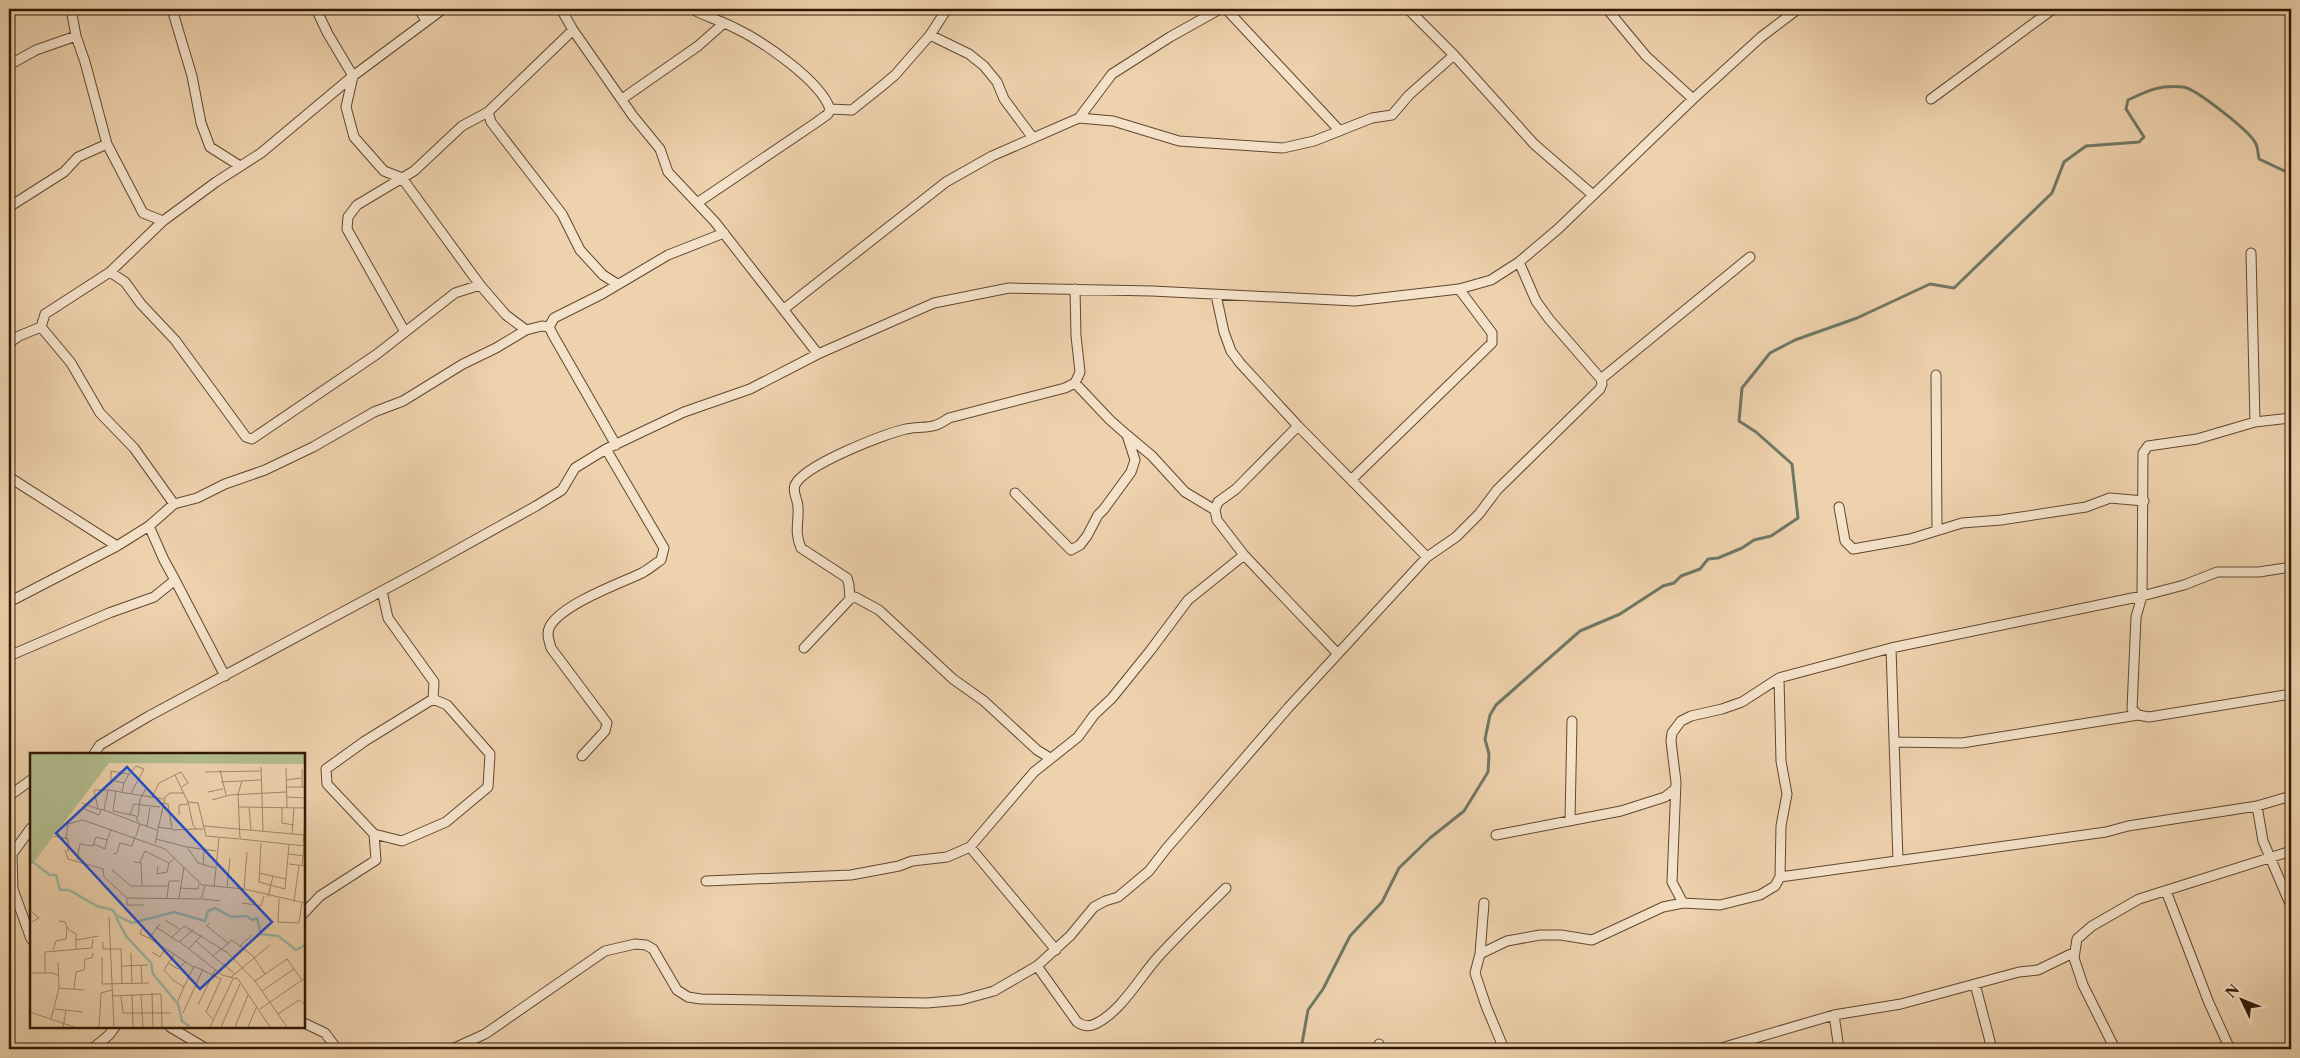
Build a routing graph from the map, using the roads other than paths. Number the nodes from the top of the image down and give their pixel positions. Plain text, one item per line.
1 (71, 9) edge
2 (172, 9) edge
3 (316, 9) edge
4 (419, 9) edge
5 (443, 9) edge
6 (561, 9) edge
7 (692, 9) edge
8 (947, 9) edge
9 (1220, 9) edge
10 (1226, 9) edge
11 (1408, 9) edge
12 (1607, 9) edge
13 (1798, 9) edge
14 (2053, 9) edge
15 (426, 21) junction
16 (724, 23) junction
17 (573, 30) junction
18 (930, 35) junction
19 (76, 36) junction
20 (1454, 54) junction
21 (9, 65) edge
22 (353, 76) junction
23 (622, 99) junction
24 (1693, 99) junction
25 (1931, 99) dead end
26 (830, 109) junction
27 (488, 112) junction
28 (1079, 118) junction
29 (1340, 131) junction
30 (1033, 138) junction
31 (107, 144) junction
32 (240, 166) junction
33 (402, 178) junction
34 (1593, 195) junction
35 (697, 202) junction
36 (9, 207) edge
37 (163, 221) junction
38 (724, 233) junction
39 (2250, 253) dead end
40 (1750, 257) dead end
41 (1519, 262) junction
42 (110, 272) junction
43 (617, 284) junction
44 (480, 285) junction
45 (1075, 289) junction
46 (1459, 289) junction
47 (1216, 295) junction
48 (784, 309) junction
49 (41, 327) junction
50 (549, 327) junction
51 (526, 330) junction
52 (405, 332) junction
53 (9, 343) edge
54 (818, 354) junction
55 (1936, 375) dead end
56 (1601, 379) junction
57 (1074, 383) junction
58 (2291, 418) edge
59 (2255, 422) junction
60 (1298, 426) junction
61 (1127, 435) junction
62 (616, 445) junction
63 (606, 449) junction
64 (9, 477) edge
65 (1351, 480) junction
66 (1015, 492) dead end
67 (2144, 501) junction
68 (174, 504) junction
69 (1839, 507) dead end
70 (1216, 510) junction
71 (149, 526) junction
72 (1937, 530) junction
73 (117, 546) junction
74 (1244, 555) junction
75 (1427, 557) junction
76 (2291, 567) edge
77 (175, 580) junction
78 (382, 591) junction
79 (2142, 596) junction
80 (850, 599) junction
81 (9, 602) edge
82 (804, 648) dead end
83 (1891, 648) junction
84 (1338, 654) junction
85 (9, 656) edge
86 (225, 676) junction
87 (1779, 678) junction
88 (2291, 694) edge
89 (433, 699) junction
90 (2138, 715) junction
91 (1572, 721) dead end
92 (1894, 742) junction
93 (95, 753) edge
94 (582, 756) dead end
95 (1050, 758) junction
96 (30, 781) edge
97 (1675, 788) junction
98 (9, 796) edge
99 (2291, 796) edge
100 (2257, 806) junction
101 (1570, 821) junction
102 (30, 829) edge
103 (374, 834) junction
104 (1496, 834) dead end
105 (970, 846) junction
106 (2291, 851) edge
107 (10, 854) edge
108 (2271, 857) junction
109 (1898, 861) junction
110 (1780, 878) junction
111 (706, 881) dead end
112 (1226, 888) dead end
113 (2166, 891) junction
114 (1683, 902) junction
115 (1484, 903) dead end
116 (2291, 906) edge
117 (305, 912) edge
118 (30, 936) edge
119 (1056, 950) junction
120 (2075, 952) junction
121 (1480, 954) junction
122 (1036, 966) junction
123 (1975, 984) junction
124 (1834, 1015) junction
125 (305, 1023) edge
126 (115, 1028) edge
127 (172, 1028) edge
128 (1727, 1048) edge
129 (92, 1049) edge
130 (207, 1049) edge
131 (337, 1049) edge
132 (452, 1049) edge
133 (1504, 1049) edge
134 (1659, 1049) edge
135 (1839, 1049) edge
136 (1992, 1049) edge
137 (2115, 1049) edge
138 (2230, 1049) edge

1 - 19 street
2 - 32 street
3 - 22 street
4 - 15 street
5 - 15 street
6 - 17 street
7 - 16 street
8 - 18 street
9 - 28 street
10 - 29 street
11 - 20 street
12 - 24 street
13 - 24 street
14 - 25 street
15 - 22 street
16 - 23 street
16 - 26 street
17 - 23 street
17 - 27 street
18 - 26 street
18 - 30 street
19 - 21 street
19 - 31 street
20 - 29 street
20 - 34 street
22 - 32 street
22 - 33 street
23 - 35 street
24 - 34 street
26 - 35 street
27 - 33 street
27 - 43 street
28 - 29 street
28 - 30 street
30 - 48 street
31 - 36 street
31 - 37 street
32 - 37 street
33 - 44 street
33 - 52 street
34 - 41 street
35 - 38 street
37 - 42 street
38 - 43 street
38 - 48 street
39 - 59 street
40 - 56 street
41 - 46 street
41 - 56 street
42 - 49 street
42 - 52 street
43 - 50 street
44 - 51 street
44 - 52 street
45 - 47 street
45 - 54 street
45 - 57 street
46 - 47 street
46 - 65 street
47 - 60 street
48 - 54 street
49 - 53 street
49 - 68 street
50 - 51 street
50 - 62 street
51 - 68 street
54 - 62 street
55 - 72 street
56 - 75 street
57 - 61 street
57 - 80 street
58 - 59 street
59 - 67 street
60 - 65 street
60 - 70 street
61 - 66 street
61 - 70 street
62 - 63 street
63 - 78 street
63 - 94 street
64 - 73 street
65 - 75 street
67 - 72 street
67 - 79 street
68 - 71 street
69 - 72 street
70 - 74 street
71 - 73 street
71 - 77 street
73 - 81 street
74 - 84 street
74 - 95 street
75 - 84 street
76 - 79 street
77 - 85 street
77 - 86 street
78 - 86 street
78 - 89 street
79 - 83 street
79 - 90 street
80 - 82 street
80 - 95 street
83 - 87 street
83 - 92 street
84 - 119 street
86 - 93 street
87 - 97 street
87 - 110 street
88 - 90 street
89 - 103 street
89 - 103 street
90 - 92 street
91 - 101 street
92 - 109 street
95 - 105 street
96 - 98 street
97 - 101 street
97 - 114 street
99 - 100 street
100 - 108 street
100 - 109 street
101 - 104 street
102 - 107 street
103 - 117 street
105 - 111 street
105 - 119 street
106 - 108 street
107 - 118 street
108 - 113 street
108 - 116 street
109 - 110 street
110 - 114 street
112 - 122 street
113 - 120 street
113 - 138 street
114 - 121 street
115 - 121 street
119 - 122 street
120 - 123 street
120 - 137 street
121 - 133 street
122 - 132 street
123 - 124 street
123 - 136 street
124 - 128 street
124 - 135 street
125 - 131 street
126 - 129 street
127 - 130 street
128 - 134 street

